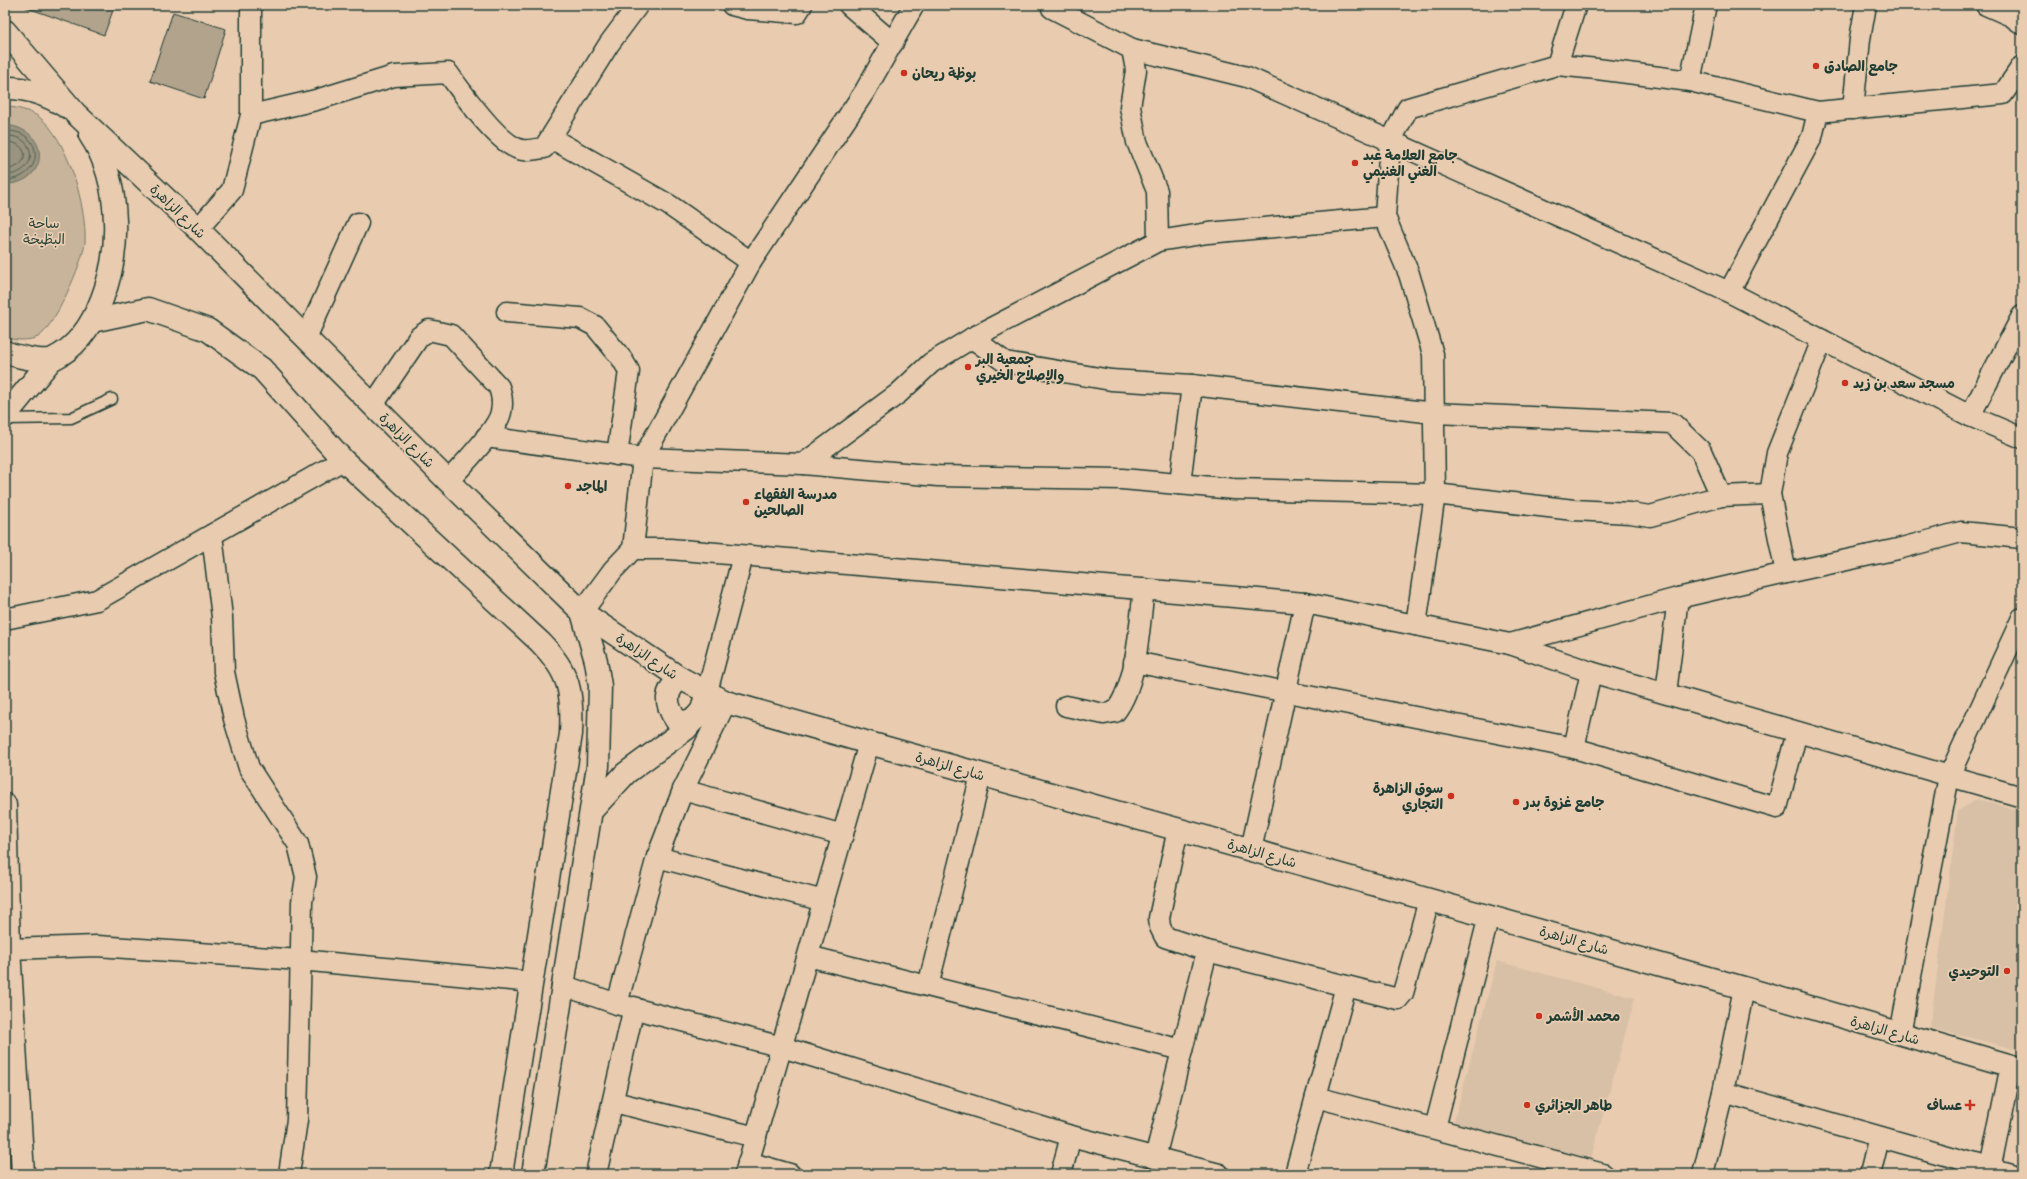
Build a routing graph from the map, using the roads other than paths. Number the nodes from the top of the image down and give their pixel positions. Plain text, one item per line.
1 (251, 5) edge
2 (732, 5) edge
3 (802, 5) edge
4 (849, 5) edge
5 (914, 5) edge
6 (1052, 5) edge
7 (1576, 5) edge
8 (1706, 5) edge
9 (1866, 5) edge
10 (1986, 5) edge
11 (630, 8) edge
12 (2022, 24) edge
13 (5, 31) edge
14 (893, 43) junction
15 (1132, 49) junction
16 (1557, 65) junction
17 (2022, 66) edge
18 (1690, 81) junction
19 (5, 88) edge
20 (1854, 108) junction
21 (1818, 112) junction
22 (75, 113) junction
23 (251, 114) junction
24 (551, 138) junction
25 (1390, 142) junction
26 (1385, 217) junction
27 (358, 223) dead end
28 (198, 229) junction
29 (1158, 242) junction
30 (751, 262) junction
31 (1729, 292) junction
32 (507, 312) dead end
33 (2022, 316) edge
34 (92, 321) junction
35 (306, 338) junction
36 (972, 338) junction
37 (1822, 340) junction
38 (5, 352) edge
39 (51, 360) junction
40 (1192, 385) junction
41 (112, 399) dead end
42 (372, 405) junction
43 (1434, 413) junction
44 (1970, 416) junction
45 (5, 418) edge
46 (486, 437) junction
47 (2022, 438) edge
48 (617, 455) junction
49 (643, 458) junction
50 (343, 460) junction
51 (803, 464) junction
52 (448, 482) junction
53 (1180, 484) junction
54 (1435, 494) junction
55 (1770, 494) junction
56 (1722, 496) junction
57 (212, 535) junction
58 (2022, 538) edge
59 (633, 549) junction
60 (743, 556) junction
61 (1786, 573) junction
62 (1144, 589) junction
63 (1678, 598) junction
64 (1305, 603) junction
65 (582, 612) junction
66 (2022, 618) edge
67 (5, 619) edge
68 (1416, 625) junction
69 (1510, 644) junction
70 (1134, 662) junction
71 (1591, 672) junction
72 (680, 678) junction
73 (1285, 692) junction
74 (1666, 693) junction
75 (717, 697) junction
76 (1066, 706) dead end
77 (695, 719) junction
78 (1797, 732) junction
79 (869, 743) junction
80 (1574, 748) junction
81 (981, 775) junction
82 (1949, 776) junction
83 (683, 790) junction
84 (2022, 797) edge
85 (5, 805) edge
86 (592, 810) junction
87 (1178, 829) junction
88 (843, 835) junction
89 (1251, 850) junction
90 (657, 857) junction
91 (1429, 900) junction
92 (824, 901) junction
93 (1488, 916) junction
94 (9, 949) junction
95 (1206, 951) junction
96 (808, 956) junction
97 (300, 960) junction
98 (532, 982) junction
99 (562, 985) junction
100 (928, 986) junction
101 (1346, 986) junction
102 (1744, 988) junction
103 (625, 1006) junction
104 (1900, 1034) junction
105 (782, 1047) junction
106 (1182, 1050) junction
107 (2017, 1067) edge
108 (1723, 1092) junction
109 (1316, 1096) junction
110 (614, 1102) junction
111 (1434, 1128) junction
112 (1071, 1136) junction
113 (756, 1137) junction
114 (1879, 1137) junction
115 (1155, 1158) junction
116 (747, 1168) edge
117 (1989, 1171) edge
118 (23, 1174) edge
119 (289, 1174) edge
120 (501, 1174) edge
121 (534, 1174) edge
122 (596, 1174) edge
123 (790, 1174) edge
124 (1061, 1174) edge
125 (1219, 1174) edge
126 (1295, 1174) edge
127 (1603, 1174) edge
128 (1704, 1174) edge
129 (1870, 1174) edge
130 (2011, 1174) edge

1 - 23 street
2 - 3 street
4 - 14 street
5 - 14 street
6 - 15 street
7 - 16 street
8 - 18 street
9 - 20 street
10 - 12 street
11 - 24 street
13 - 22 main road
14 - 30 street
15 - 25 street
15 - 29 street
16 - 18 street
16 - 25 street
17 - 20 street
18 - 21 street
19 - 22 main road
20 - 21 street
21 - 31 street
22 - 28 main road, شارع الزاهرة
22 - 34 main road
23 - 24 street
23 - 28 street
24 - 30 street
25 - 26 street
25 - 31 street
26 - 29 street
26 - 43 street
27 - 35 street
28 - 35 main road, شارع الزاهرة
29 - 36 street
30 - 49 street
31 - 37 street
32 - 48 street
33 - 44 street
34 - 39 main road
34 - 50 main road
35 - 42 main road, شارع الزاهرة
36 - 40 street
36 - 51 street
37 - 44 street
37 - 55 street
38 - 39 main road
39 - 45 main road
40 - 43 street
40 - 53 street
41 - 45 lane
42 - 46 street
42 - 52 main road, شارع الزاهرة
43 - 54 street
43 - 56 street
44 - 47 street
46 - 48 street
46 - 52 street
48 - 49 street
49 - 51 street
49 - 59 street
50 - 57 street
50 - 98 main road
51 - 53 street
52 - 65 main road, شارع الزاهرة
53 - 54 street
54 - 56 street
54 - 68 street
55 - 56 street
55 - 61 street
57 - 67 street
57 - 97 street
58 - 61 street
59 - 60 street
59 - 65 street
60 - 62 street
60 - 75 street
61 - 63 street
62 - 64 street
62 - 70 street
63 - 69 street
63 - 74 street
64 - 68 street
64 - 73 street
65 - 72 main road, شارع الزاهرة
65 - 86 main road
66 - 82 street
68 - 69 street
69 - 71 street
70 - 73 street
70 - 76 street
71 - 74 street
71 - 80 street
72 - 75 main road, شارع الزاهرة
72 - 77 main road
73 - 80 street
73 - 89 street
74 - 78 street
75 - 77 main road
75 - 79 main road, شارع الزاهرة
75 - 83 street
77 - 86 main road
78 - 80 street
78 - 82 street
79 - 81 main road, شارع الزاهرة
79 - 88 street
81 - 87 main road, شارع الزاهرة
81 - 100 street
82 - 84 street
82 - 104 street
83 - 88 street
83 - 90 street
85 - 94 main road
86 - 99 main road
87 - 89 main road, شارع الزاهرة
87 - 95 street
88 - 92 street
89 - 91 main road, شارع الزاهرة
90 - 92 street
90 - 103 street
91 - 93 main road, شارع الزاهرة
91 - 101 street
92 - 96 street
93 - 102 main road, شارع الزاهرة
93 - 111 street
94 - 97 street
94 - 118 main road
95 - 101 street
95 - 106 street
96 - 100 street
96 - 105 street
97 - 98 street
97 - 119 street
98 - 120 main road
99 - 103 street
99 - 121 main road
100 - 106 street
101 - 109 street
102 - 104 main road, شارع الزاهرة
102 - 108 street
103 - 105 street
103 - 110 street
104 - 107 main road, شارع الزاهرة
105 - 112 street
105 - 113 street
106 - 115 street
107 - 117 street
108 - 114 street
108 - 128 street
109 - 111 street
109 - 126 street
110 - 113 street
110 - 122 street
111 - 127 street
112 - 115 street
112 - 124 street
113 - 116 street
114 - 117 street
114 - 129 street
115 - 125 street
116 - 123 street
117 - 130 street

